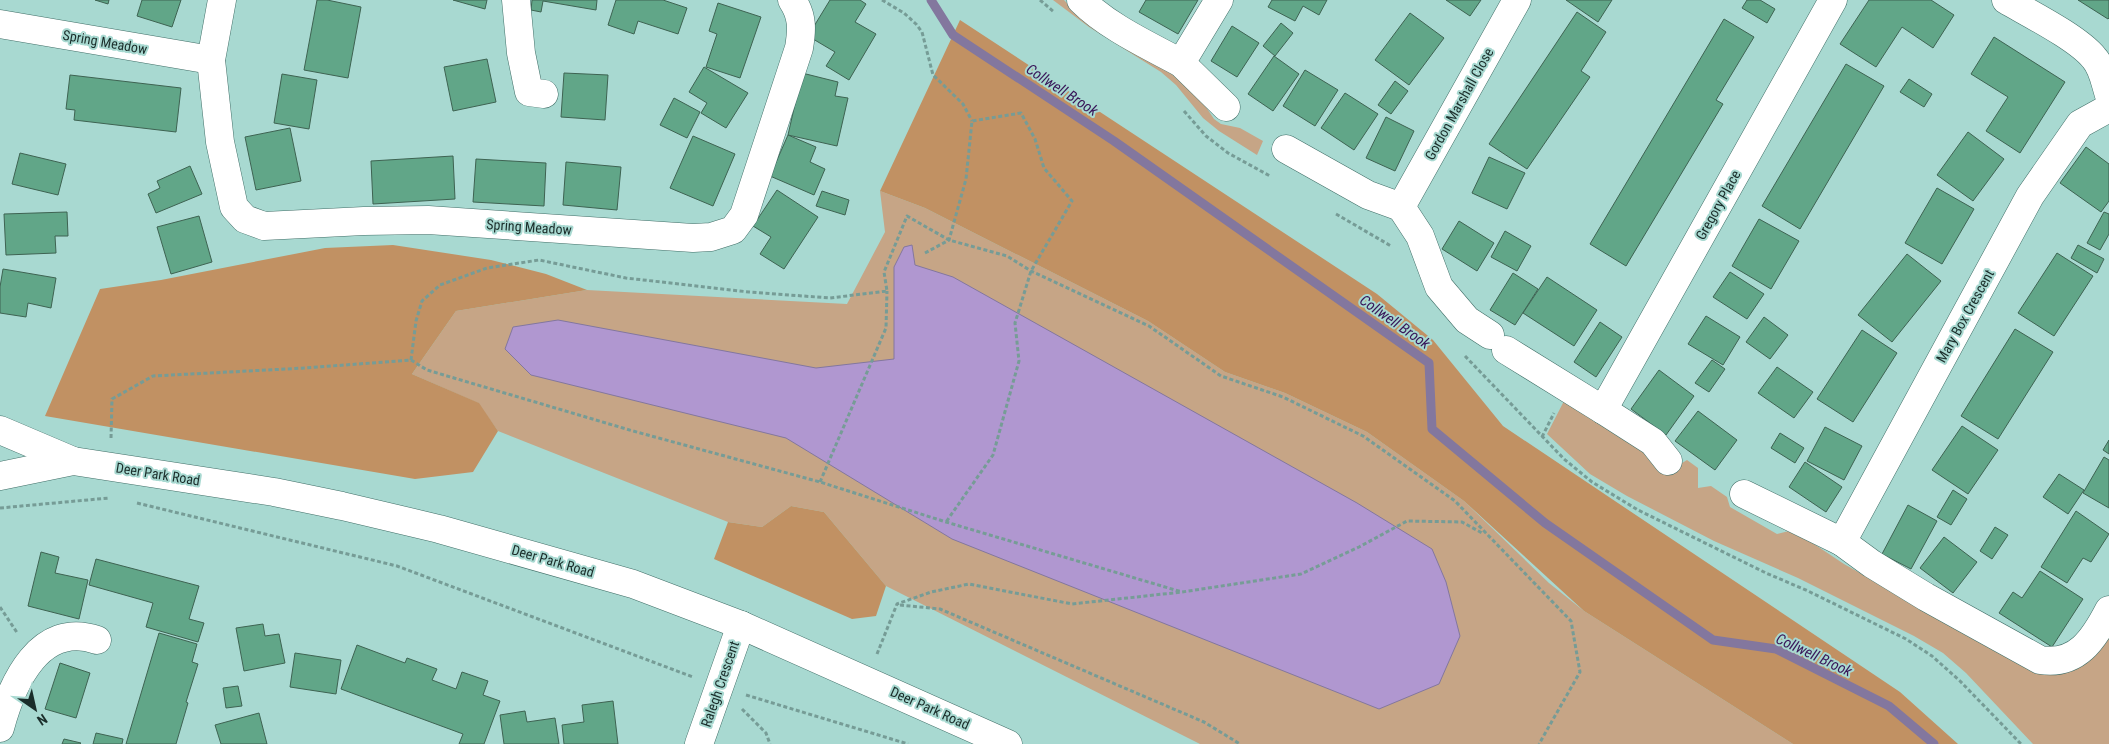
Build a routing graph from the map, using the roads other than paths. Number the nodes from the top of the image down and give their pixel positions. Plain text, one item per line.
1 (222, 0) edge
2 (516, 0) edge
3 (792, 0) edge
4 (1081, 0) edge
5 (1219, 0) edge
6 (1517, 0) edge
7 (1833, 0) edge
8 (2006, 0) edge
9 (0, 24) edge
10 (2102, 52) edge
11 (211, 60) junction
12 (1182, 63) junction
13 (544, 94) dead end
14 (2109, 95) edge
15 (1226, 107) dead end
16 (2109, 108) edge
17 (1286, 149) dead end
18 (1401, 207) junction
19 (1603, 410) junction
20 (0, 430) edge
21 (73, 461) junction
22 (1668, 461) dead end
23 (0, 476) edge
24 (1744, 494) dead end
25 (1842, 542) junction
26 (2109, 610) edge
27 (741, 625) junction
28 (97, 640) dead end
29 (0, 728) edge
30 (699, 744) edge
31 (1008, 744) edge

1 - 11 street, Spring Meadow
2 - 13 street
3 - 11 street, Spring Meadow
4 - 12 street
5 - 12 street
6 - 18 street, Gordon Marshall Close
7 - 19 street, Gregory Place
8 - 10 street
9 - 11 street, Spring Meadow
10 - 14 street
12 - 15 street
16 - 25 street, Mary Box Crescent
17 - 18 street
18 - 19 street
19 - 22 street
20 - 21 street, Deer Park Road
21 - 23 street, Deer Park Road
21 - 27 street, Deer Park Road
24 - 25 street
25 - 26 street
27 - 30 street, Ralegh Crescent
27 - 31 street, Deer Park Road
28 - 29 street

